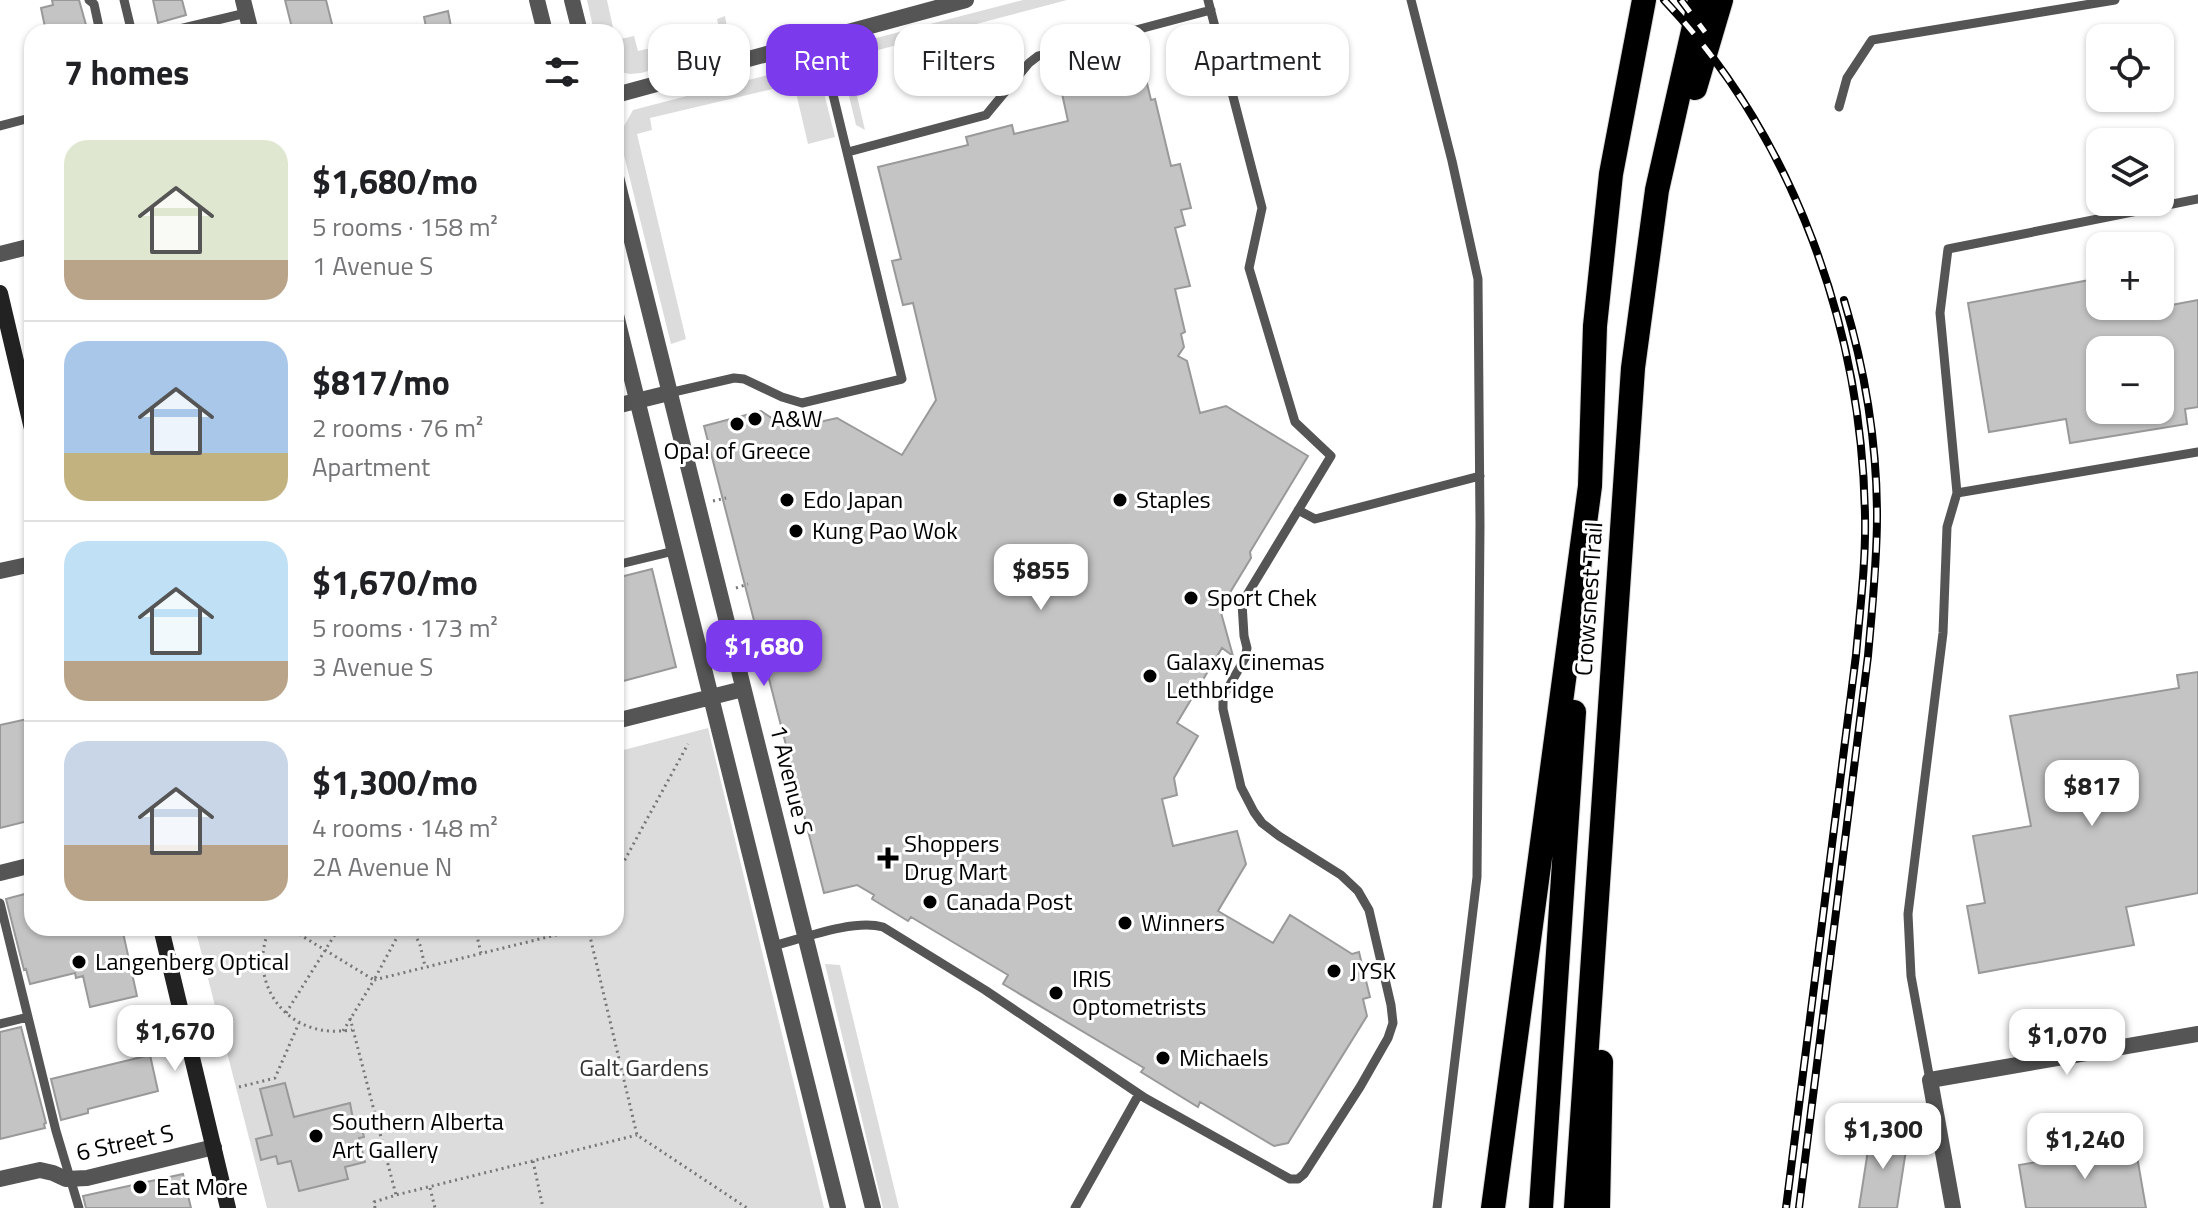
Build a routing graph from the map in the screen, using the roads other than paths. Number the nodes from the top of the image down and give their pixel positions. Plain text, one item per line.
1 (89, 0) edge
2 (124, 0) edge
3 (537, 0) edge
4 (572, 0) edge
5 (966, 0) edge
6 (1411, 0) edge
7 (1644, 0) edge
8 (1661, 0) edge
9 (1700, 0) edge
10 (1721, 0) edge
11 (2115, 0) edge
12 (1210, 5) edge
13 (245, 7) edge
14 (98, 24) edge
15 (130, 24) edge
16 (192, 24) edge
17 (543, 24) edge
18 (578, 24) edge
19 (878, 25) edge
20 (766, 55) edge
21 (624, 93) edge
22 (834, 96) edge
23 (1839, 107) dead end
24 (24, 120) edge
25 (0, 126) edge
26 (848, 152) junction
27 (2198, 199) edge
28 (624, 210) edge
29 (24, 248) edge
30 (0, 254) edge
31 (0, 293) edge
32 (624, 348) edge
33 (1633, 368) junction
34 (669, 393) junction
35 (24, 395) edge
36 (637, 401) junction
37 (624, 404) edge
38 (2198, 452) edge
39 (1480, 476) junction
40 (1590, 486) junction
41 (1957, 493) junction
42 (1298, 510) junction
43 (674, 551) junction
44 (624, 563) edge
45 (24, 566) edge
46 (0, 571) edge
47 (743, 689) junction
48 (1610, 693) junction
49 (712, 697) junction
50 (624, 719) edge
51 (24, 867) edge
52 (0, 873) edge
53 (0, 903) edge
54 (163, 936) edge
55 (806, 937) junction
56 (773, 946) junction
57 (28, 1017) junction
58 (0, 1024) edge
59 (2198, 1034) edge
60 (1930, 1080) junction
61 (1139, 1094) junction
62 (214, 1147) junction
63 (0, 1179) edge
64 (72, 1180) junction
65 (79, 1208) edge
66 (228, 1208) edge
67 (838, 1208) edge
68 (873, 1208) edge
69 (1075, 1208) edge
70 (1437, 1208) edge
71 (1493, 1208) edge
72 (1541, 1208) edge
73 (1576, 1208) edge
74 (1598, 1208) edge
75 (1953, 1208) edge

1 - 14 lane
2 - 15 lane
3 - 17 street
4 - 18 street
5 - 19 street
6 - 39 lane
7 - 40 highway
8 - 40 highway, Crowsnest Trail
9 - 33 highway, Crowsnest Trail
10 - 33 highway
11 - 23 lane
12 - 26 lane
12 - 42 lane
13 - 16 lane
20 - 21 street
22 - 26 lane
24 - 25 lane
26 - 34 lane
27 - 41 lane
28 - 34 street, 1 Avenue S
29 - 30 street
31 - 35 main road
32 - 36 street
33 - 48 highway, Crowsnest Trail
34 - 36 street
34 - 47 street, 1 Avenue S
36 - 37 street
36 - 43 street
38 - 41 lane
39 - 42 lane
39 - 70 lane
40 - 71 highway
40 - 72 highway, Crowsnest Trail
41 - 60 lane
42 - 61 lane
43 - 44 lane
43 - 49 street
45 - 46 street
47 - 49 street
47 - 55 street, 1 Avenue S
48 - 73 highway, Crowsnest Trail
48 - 74 highway
49 - 50 street
49 - 56 street
51 - 52 street
53 - 57 lane
54 - 62 main road
55 - 56 lane
55 - 61 lane
55 - 68 street, 1 Avenue S
56 - 67 street
57 - 58 lane
57 - 64 lane
59 - 60 street
60 - 75 street
61 - 69 lane
62 - 64 street, 6 Street S
62 - 66 main road
63 - 64 street, 6 Street S
64 - 65 lane

